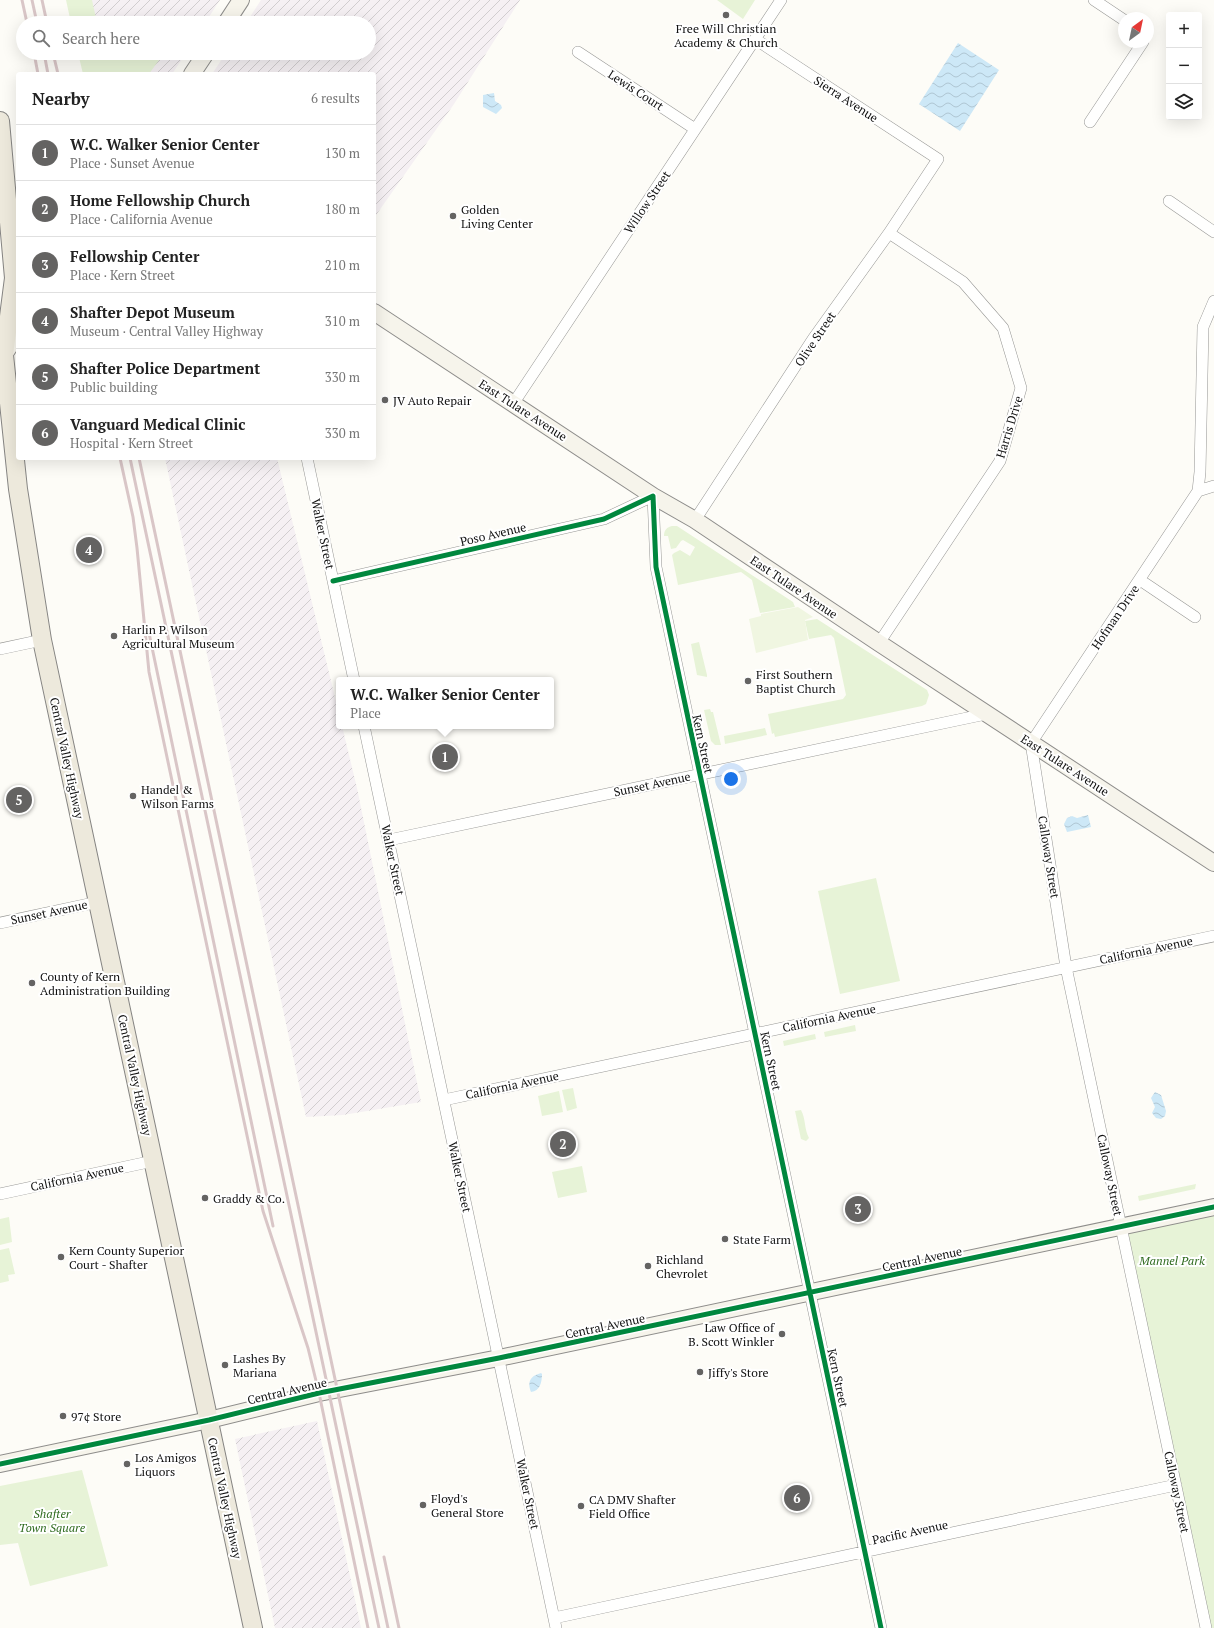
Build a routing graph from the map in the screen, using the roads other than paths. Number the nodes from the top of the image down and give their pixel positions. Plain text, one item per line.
1 (241, 0) edge
2 (781, 0) edge
3 (1094, 0) edge
4 (231, 16) edge
5 (1118, 16) edge
6 (755, 39) junction
7 (1139, 48) edge
8 (578, 52) dead end
9 (201, 60) edge
10 (193, 72) edge
11 (0, 121) edge
12 (1090, 122) dead end
13 (695, 129) junction
14 (938, 159) joint
15 (1169, 201) dead end
16 (1214, 232) edge
17 (889, 233) junction
18 (1214, 302) edge
19 (376, 313) edge
20 (16, 336) edge
21 (1, 353) edge
22 (513, 404) junction
23 (307, 460) edge
24 (1214, 486) edge
25 (1198, 491) junction
26 (653, 496) junction
27 (695, 520) junction
28 (1140, 580) junction
29 (333, 581) junction
30 (1195, 617) dead end
31 (42, 640) junction
32 (879, 643) junction
33 (0, 649) edge
34 (353, 677) edge
35 (986, 714) junction
36 (365, 729) edge
37 (1031, 743) junction
38 (700, 774) junction
39 (389, 840) junction
40 (1214, 863) edge
41 (98, 902) junction
42 (0, 923) edge
43 (1214, 936) edge
44 (1066, 967) junction
45 (755, 1034) junction
46 (444, 1100) junction
47 (153, 1161) junction
48 (0, 1194) edge
49 (1214, 1207) edge
50 (1121, 1227) junction
51 (810, 1292) junction
52 (499, 1358) junction
53 (209, 1420) junction
54 (0, 1464) edge
55 (1176, 1486) junction
56 (865, 1551) junction
57 (555, 1623) edge
58 (253, 1628) edge
59 (881, 1628) edge
60 (1206, 1628) edge

1 - 4 street
2 - 6 street, Willow Street
3 - 5 street
6 - 13 street, Willow Street
6 - 14 street, Sierra Avenue
7 - 12 street
8 - 13 street, Lewis Court
9 - 10 street
11 - 21 main road, Central Valley Highway
13 - 22 street, Willow Street
14 - 17 street, Olive Street
15 - 16 street
17 - 27 street, Olive Street
17 - 32 street, Harris Drive
18 - 25 street, Hofman Drive
19 - 22 street, East Tulare Avenue
20 - 21 street
21 - 31 main road, Central Valley Highway
22 - 26 street, East Tulare Avenue
23 - 29 street, Walker Street
24 - 25 street
25 - 28 street, Hofman Drive
26 - 27 street, East Tulare Avenue
26 - 29 street, Poso Avenue
26 - 38 street, Kern Street
27 - 32 street, East Tulare Avenue
28 - 30 street
28 - 37 street, Hofman Drive
29 - 34 street, Walker Street
31 - 33 street
31 - 41 main road, Central Valley Highway
32 - 35 street, East Tulare Avenue
35 - 37 street, East Tulare Avenue
35 - 38 street, Sunset Avenue
36 - 39 street, Walker Street
37 - 40 street, East Tulare Avenue
37 - 44 street, Calloway Street
38 - 39 street, Sunset Avenue
38 - 45 street, Kern Street
39 - 46 street, Walker Street
41 - 42 street, Sunset Avenue
41 - 47 main road, Central Valley Highway
43 - 44 street, California Avenue
44 - 45 street, California Avenue
44 - 50 street, Calloway Street
45 - 46 street, California Avenue
45 - 51 street, Kern Street
46 - 52 street, Walker Street
47 - 48 street, California Avenue
47 - 53 main road, Central Valley Highway
49 - 50 street, Central Avenue
50 - 51 street, Central Avenue
50 - 55 street, Calloway Street
51 - 52 street, Central Avenue
51 - 56 street, Kern Street
52 - 53 street, Central Avenue
52 - 57 street, Walker Street
53 - 54 street, Central Avenue
53 - 58 main road, Central Valley Highway
55 - 56 street, Pacific Avenue
55 - 60 street, Calloway Street
56 - 57 street, Pacific Avenue
56 - 59 street, Kern Street

